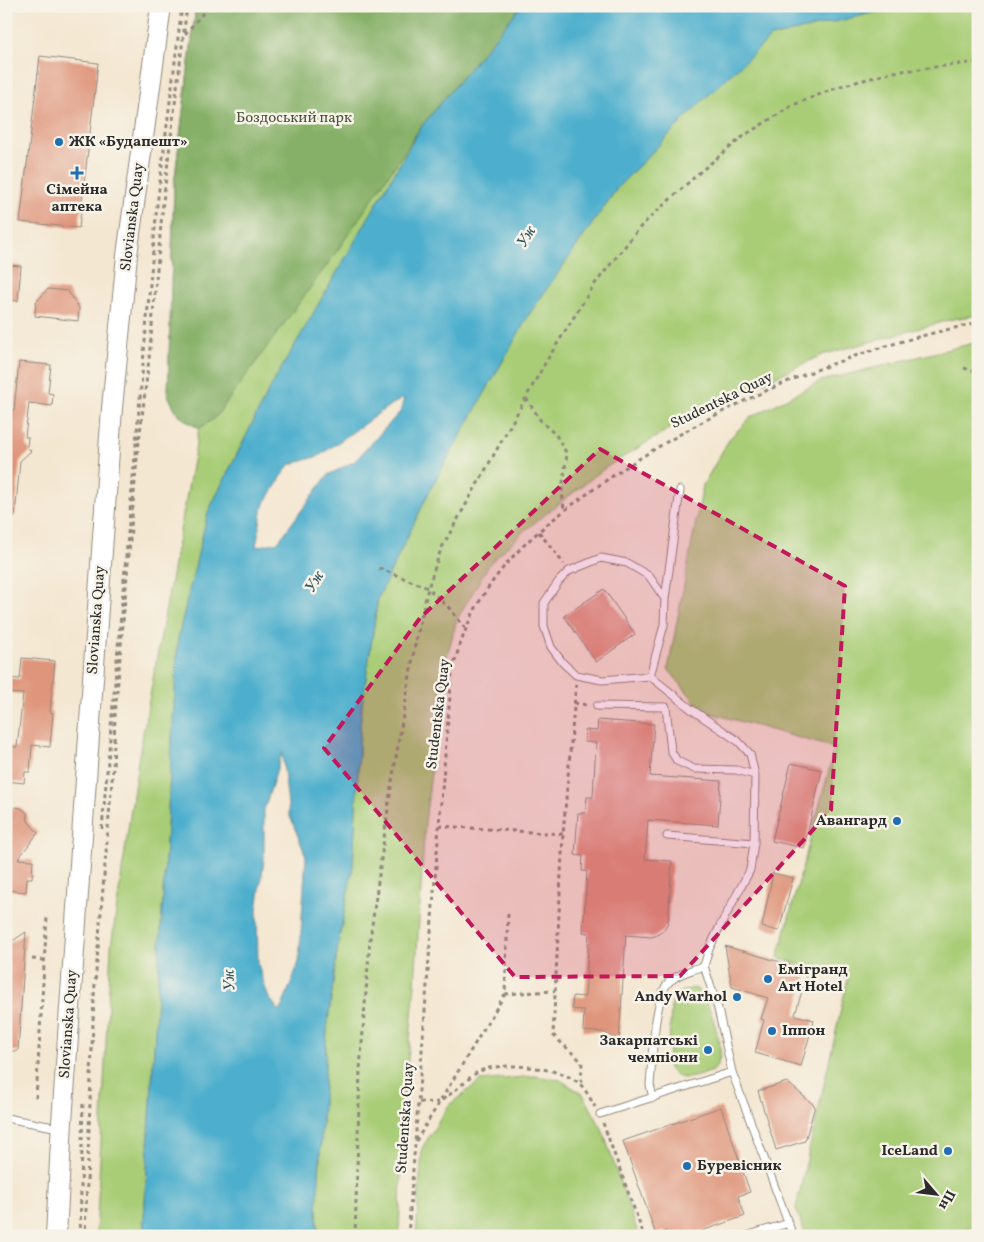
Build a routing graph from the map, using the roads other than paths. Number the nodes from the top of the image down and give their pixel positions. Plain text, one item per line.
1 (161, 6) edge
2 (680, 490) dead end
3 (665, 599) junction
4 (650, 676) junction
5 (597, 706) dead end
6 (755, 775) junction
7 (667, 836) dead end
8 (754, 844) junction
9 (704, 966) junction
10 (732, 1072) junction
11 (653, 1098) junction
12 (600, 1114) road end
13 (6, 1118) edge
14 (62, 1129) junction
15 (789, 1223) junction
16 (56, 1236) edge
17 (746, 1236) edge
18 (793, 1236) edge

1 - 14 street, Slovianska Quay
2 - 3 lane
3 - 4 lane
3 - 4 lane
4 - 6 lane
5 - 6 lane
6 - 8 lane
7 - 8 lane
8 - 9 lane
9 - 10 lane
9 - 11 lane
10 - 11 lane
10 - 15 lane
11 - 12 lane
13 - 14 lane
14 - 16 street, Slovianska Quay
15 - 17 lane
15 - 18 lane

